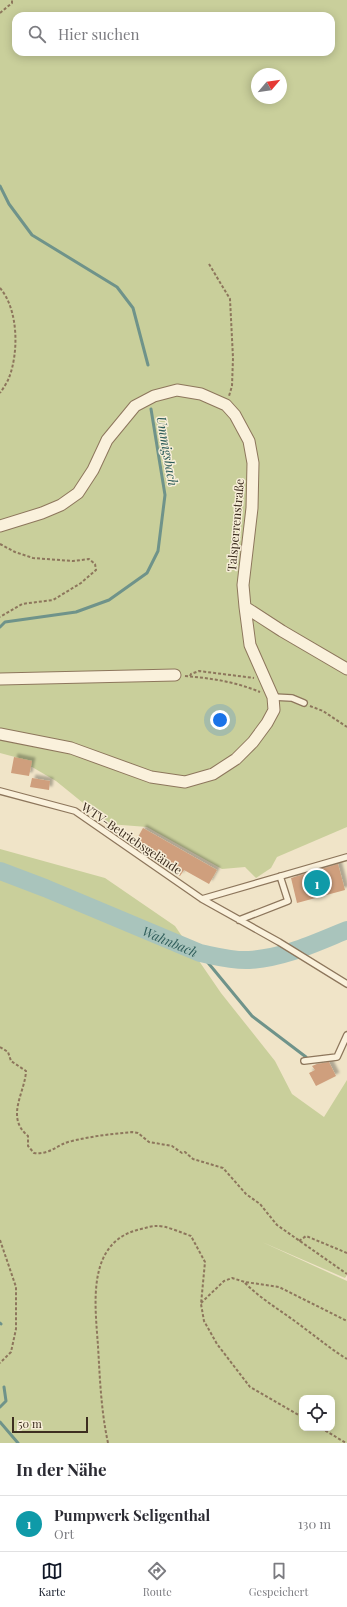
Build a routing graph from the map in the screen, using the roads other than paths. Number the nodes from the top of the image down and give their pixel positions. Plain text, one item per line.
1 (0, 526) edge
2 (245, 607) junction
3 (347, 669) edge
4 (176, 675) road end
5 (0, 679) edge
6 (273, 697) junction
7 (304, 703) road end
8 (0, 734) edge
9 (0, 790) edge
10 (346, 858) edge
11 (280, 876) junction
12 (202, 899) junction
13 (240, 920) junction
14 (347, 984) edge
15 (347, 1035) edge
16 (304, 1061) dead end

1 - 2 street, Talsperrenstraße
2 - 3 street
2 - 6 street, Talsperrenstraße
4 - 5 street
6 - 7 lane
6 - 8 street
9 - 12 lane, WTV-Betriebsgelände
10 - 11 lane
11 - 12 lane
11 - 13 lane
12 - 13 lane, WTV-Betriebsgelände
13 - 14 lane, WTV-Betriebsgelände
15 - 16 lane

